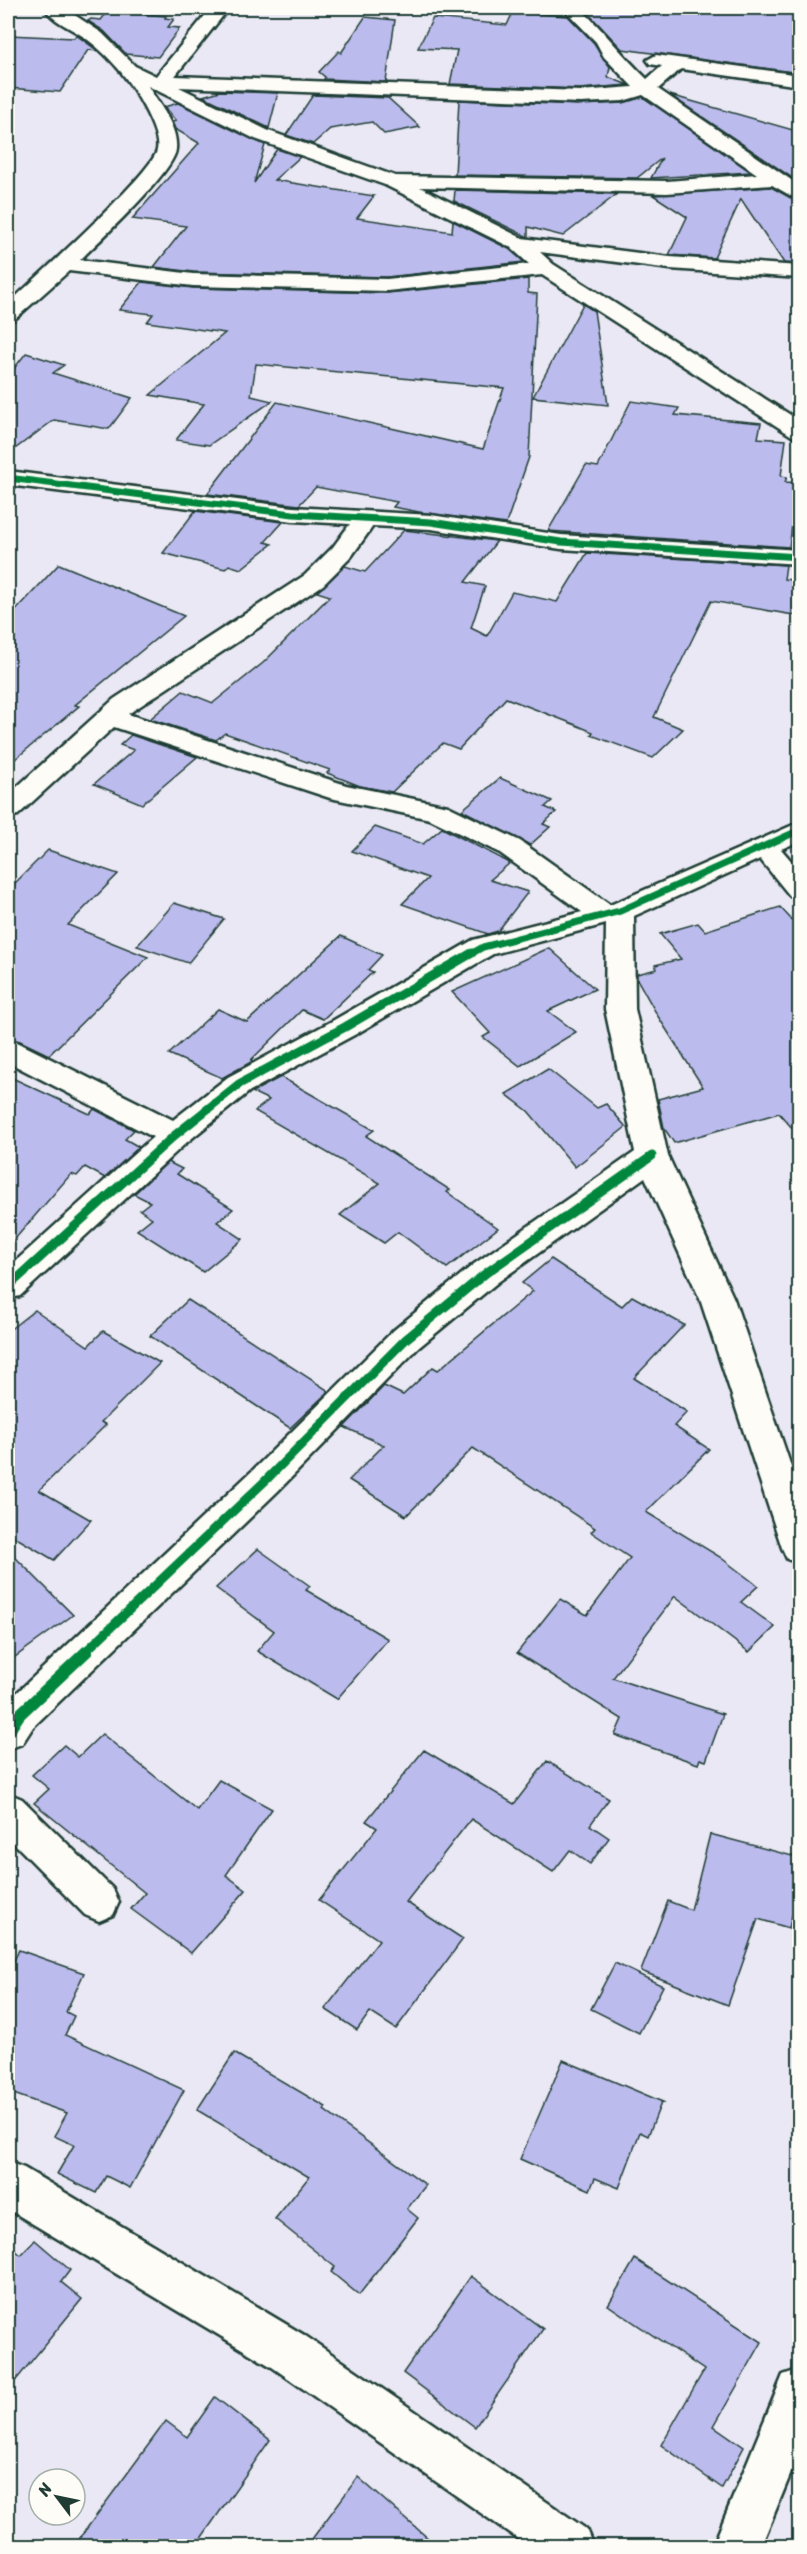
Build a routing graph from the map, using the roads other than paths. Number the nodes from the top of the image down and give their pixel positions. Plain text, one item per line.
1 (53, 8) edge
2 (220, 8) edge
3 (571, 8) edge
4 (610, 53) junction
5 (677, 63) junction
6 (129, 70) junction
7 (157, 81) junction
8 (800, 81) edge
9 (646, 90) junction
10 (774, 179) junction
11 (392, 181) junction
12 (800, 195) edge
13 (517, 243) junction
14 (64, 264) junction
15 (546, 268) junction
16 (800, 272) edge
17 (8, 315) edge
18 (800, 431) edge
19 (8, 478) edge
20 (365, 520) junction
21 (800, 557) edge
22 (110, 717) junction
23 (8, 809) edge
24 (800, 830) edge
25 (764, 846) junction
26 (800, 890) edge
27 (613, 913) junction
28 (8, 1050) edge
29 (175, 1135) junction
30 (652, 1156) junction
31 (8, 1287) edge
32 (798, 1536) edge
33 (11, 1716) edge
34 (8, 1811) edge
35 (99, 1902) dead end
36 (8, 2184) edge
37 (800, 2392) edge
38 (569, 2547) edge
39 (736, 2547) edge

1 - 6 street
2 - 7 street
3 - 4 street
4 - 5 street
4 - 9 street
5 - 8 street
5 - 9 street
6 - 7 street
6 - 14 street
7 - 9 street
7 - 11 street
9 - 10 street
10 - 11 street
10 - 12 street
11 - 13 street
13 - 15 street
13 - 16 street
14 - 15 street
14 - 17 street
15 - 18 street
19 - 20 street
20 - 21 street
20 - 22 street
22 - 23 street
22 - 27 street
24 - 25 street
25 - 26 street
25 - 27 street
27 - 29 street
27 - 30 street
28 - 29 street
29 - 31 street
30 - 32 street
30 - 33 street
34 - 35 street
36 - 38 street
37 - 39 street

